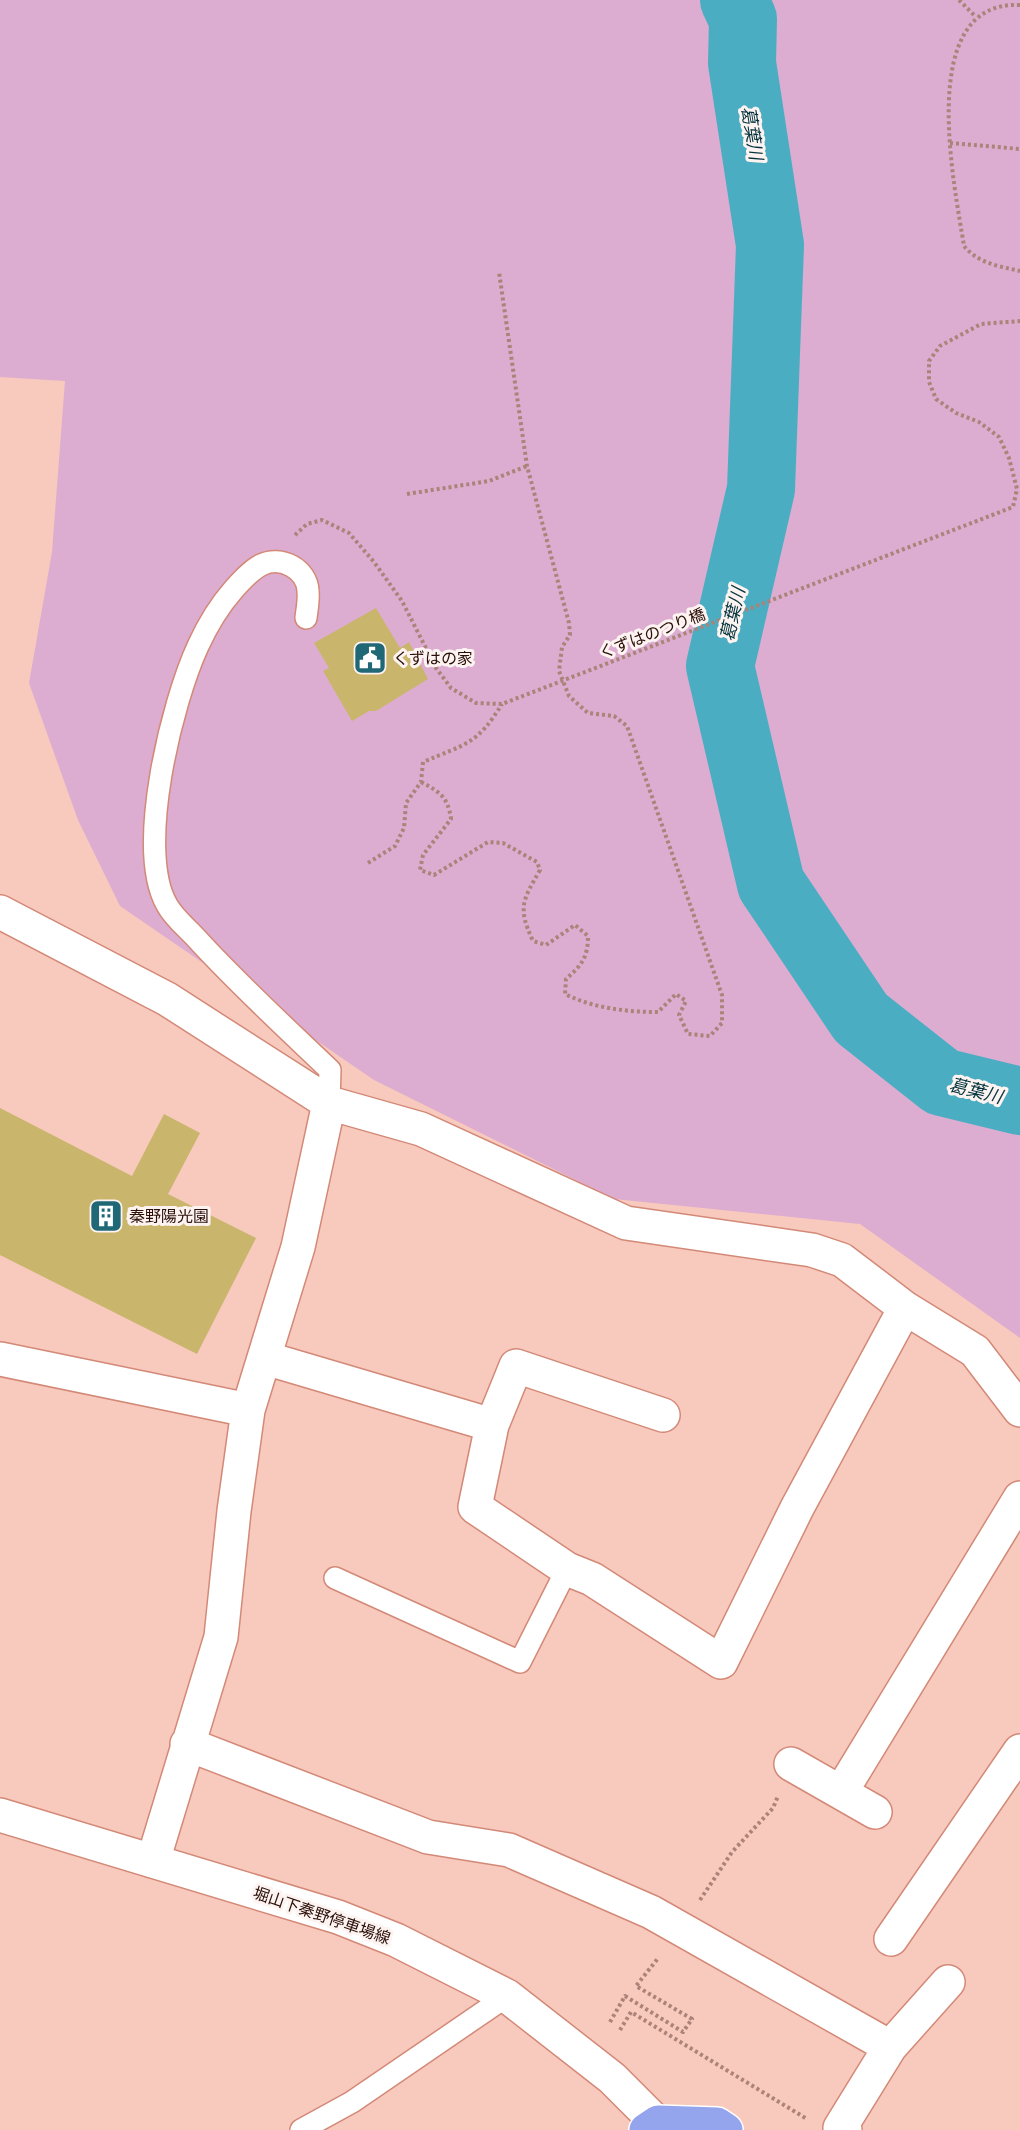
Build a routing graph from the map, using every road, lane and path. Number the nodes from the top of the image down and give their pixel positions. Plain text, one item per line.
1 (959, 0) edge
2 (1020, 5) edge
3 (975, 16) junction
4 (950, 143) junction
5 (1020, 149) edge
6 (499, 272) dead end
7 (1020, 272) edge
8 (1020, 321) edge
9 (527, 466) junction
10 (407, 494) dead end
11 (284, 562) junction
12 (306, 618) dead end
13 (562, 681) junction
14 (502, 704) junction
15 (421, 782) junction
16 (368, 863) dead end
17 (0, 912) edge
18 (328, 1103) junction
19 (904, 1308) junction
20 (265, 1358) junction
21 (0, 1359) edge
22 (248, 1410) junction
23 (1020, 1410) edge
24 (663, 1415) dead end
25 (492, 1425) junction
26 (1020, 1498) edge
27 (567, 1569) junction
28 (335, 1578) dead end
29 (187, 1744) junction
30 (1020, 1750) edge
31 (791, 1764) joint
32 (841, 1792) junction
33 (875, 1812) dead end
34 (0, 1815) edge
35 (153, 1861) junction
36 (681, 1929) junction
37 (891, 1939) dead end
38 (948, 1982) dead end
39 (636, 1986) dead end
40 (507, 1996) junction
41 (610, 2022) dead end
42 (620, 2030) dead end
43 (890, 2048) junction
44 (656, 2127) edge
45 (842, 2129) edge
46 (301, 2130) edge
47 (726, 2130) edge

1 - 3 path
2 - 3 path
3 - 4 path
4 - 5 path
4 - 7 path
6 - 9 path
8 - 13 path, くずはのつり橋
9 - 10 path
9 - 13 path
11 - 12 lane
11 - 14 path
11 - 18 lane
13 - 14 path, くずはのつり橋
13 - 15 path
14 - 15 path
15 - 16 path
17 - 18 street
18 - 19 street
18 - 20 street
19 - 23 street
19 - 27 street
20 - 22 street
20 - 25 street
21 - 22 street
22 - 29 street
24 - 25 street
25 - 27 street
26 - 32 street
27 - 28 lane
29 - 35 street
29 - 36 street
30 - 37 street
31 - 32 street
31 - 36 path
32 - 33 street
34 - 35 street, 堀山下秦野停車場線
35 - 40 street, 堀山下秦野停車場線
36 - 43 street
38 - 43 street
39 - 41 path
40 - 44 street, 堀山下秦野停車場線
40 - 46 lane
42 - 45 path
43 - 45 street
44 - 47 highway

